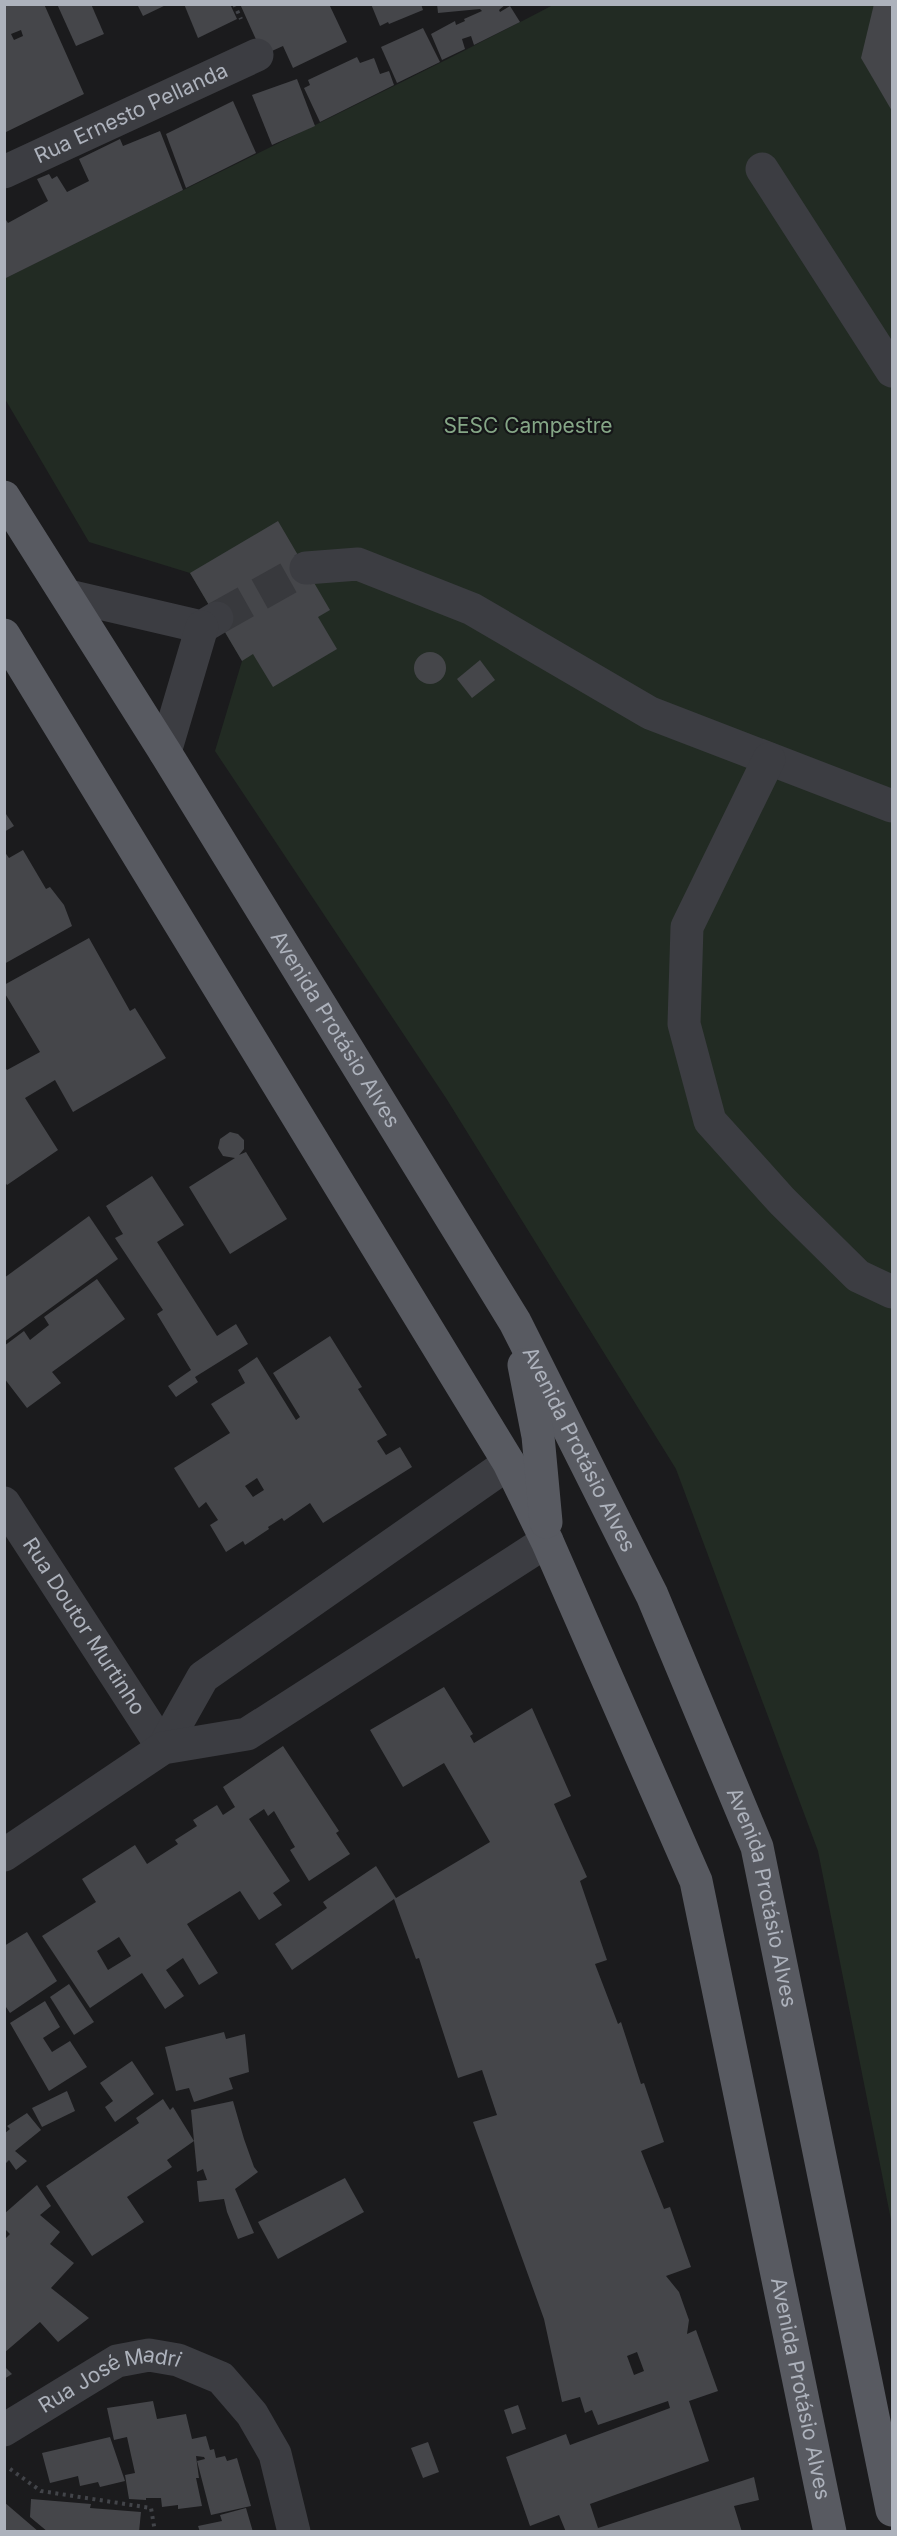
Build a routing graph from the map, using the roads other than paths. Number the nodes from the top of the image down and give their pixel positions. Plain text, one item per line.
1 (257, 55) dead end
2 (762, 169) dead end
3 (4, 172) edge
4 (892, 371) edge
5 (4, 497) edge
6 (306, 568) tunnel mouth
7 (69, 596) junction
8 (4, 635) edge
9 (165, 752) junction
10 (769, 759) junction
11 (892, 806) edge
12 (892, 1292) edge
13 (515, 1322) junction
14 (509, 1463) junction
15 (4, 1503) edge
16 (547, 1541) junction
17 (163, 1748) junction
18 (4, 1855) edge
19 (4, 2430) edge
20 (892, 2510) edge
21 (294, 2532) edge
22 (830, 2532) edge

1 - 3 street, Rua Ernesto Pellanda
2 - 4 street
5 - 7 main road, Avenida Protásio Alves
6 - 10 street
7 - 9 main road, Avenida Protásio Alves
7 - 9 street
8 - 14 main road, Avenida Protásio Alves
9 - 13 main road, Avenida Protásio Alves
10 - 11 street
10 - 12 street
13 - 16 main road
13 - 20 main road, Avenida Protásio Alves
14 - 16 main road, Avenida Protásio Alves
14 - 17 street
15 - 17 street, Rua Doutor Murtinho
16 - 17 street
16 - 22 main road, Avenida Protásio Alves
17 - 18 street
19 - 21 street, Rua José Madri

